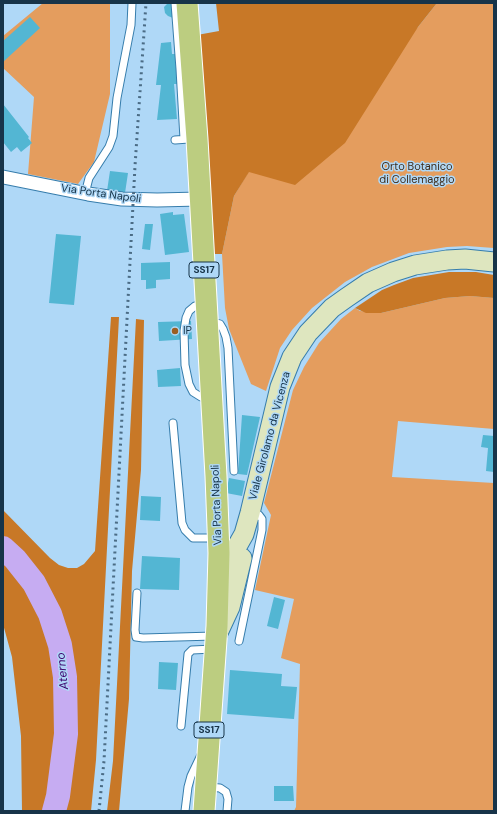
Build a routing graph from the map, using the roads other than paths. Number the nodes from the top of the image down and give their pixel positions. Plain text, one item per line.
1 (132, 3) edge
2 (175, 3) edge
3 (187, 3) edge
4 (190, 139) junction
5 (175, 140) dead end
6 (3, 177) edge
7 (85, 194) junction
8 (200, 199) junction
9 (494, 262) edge
10 (206, 313) junction
11 (173, 423) dead end
12 (234, 471) dead end
13 (250, 512) junction
14 (218, 537) junction
15 (240, 554) junction
16 (219, 564) junction
17 (137, 593) dead end
18 (239, 641) dead end
19 (216, 643) junction
20 (181, 726) dead end
21 (209, 732) junction
22 (205, 787) junction
23 (185, 811) edge
24 (204, 811) edge
25 (228, 811) edge

1 - 7 lane
2 - 4 lane
3 - 4 main road, Via Porta Napoli / SS17
4 - 5 lane
4 - 8 main road, Via Porta Napoli / SS17
6 - 7 street, Via Porta Napoli
7 - 8 street, Via Porta Napoli
8 - 10 main road, Via Porta Napoli / SS17
9 - 13 main road, Viale Girolamo da Vicenza
10 - 12 lane
10 - 14 main road, Via Porta Napoli / SS17
11 - 14 lane
13 - 15 main road, Viale Girolamo da Vicenza
13 - 18 lane
14 - 15 main road
14 - 16 main road, Via Porta Napoli / SS17
15 - 16 main road
15 - 19 main road, Viale Girolamo da Vicenza
16 - 19 main road, Via Porta Napoli / SS17
17 - 19 lane
19 - 20 lane
19 - 21 main road, Via Porta Napoli / SS17
21 - 22 main road, Via Porta Napoli / SS17
21 - 23 lane
22 - 24 main road, Via Porta Napoli / SS17
22 - 25 lane

